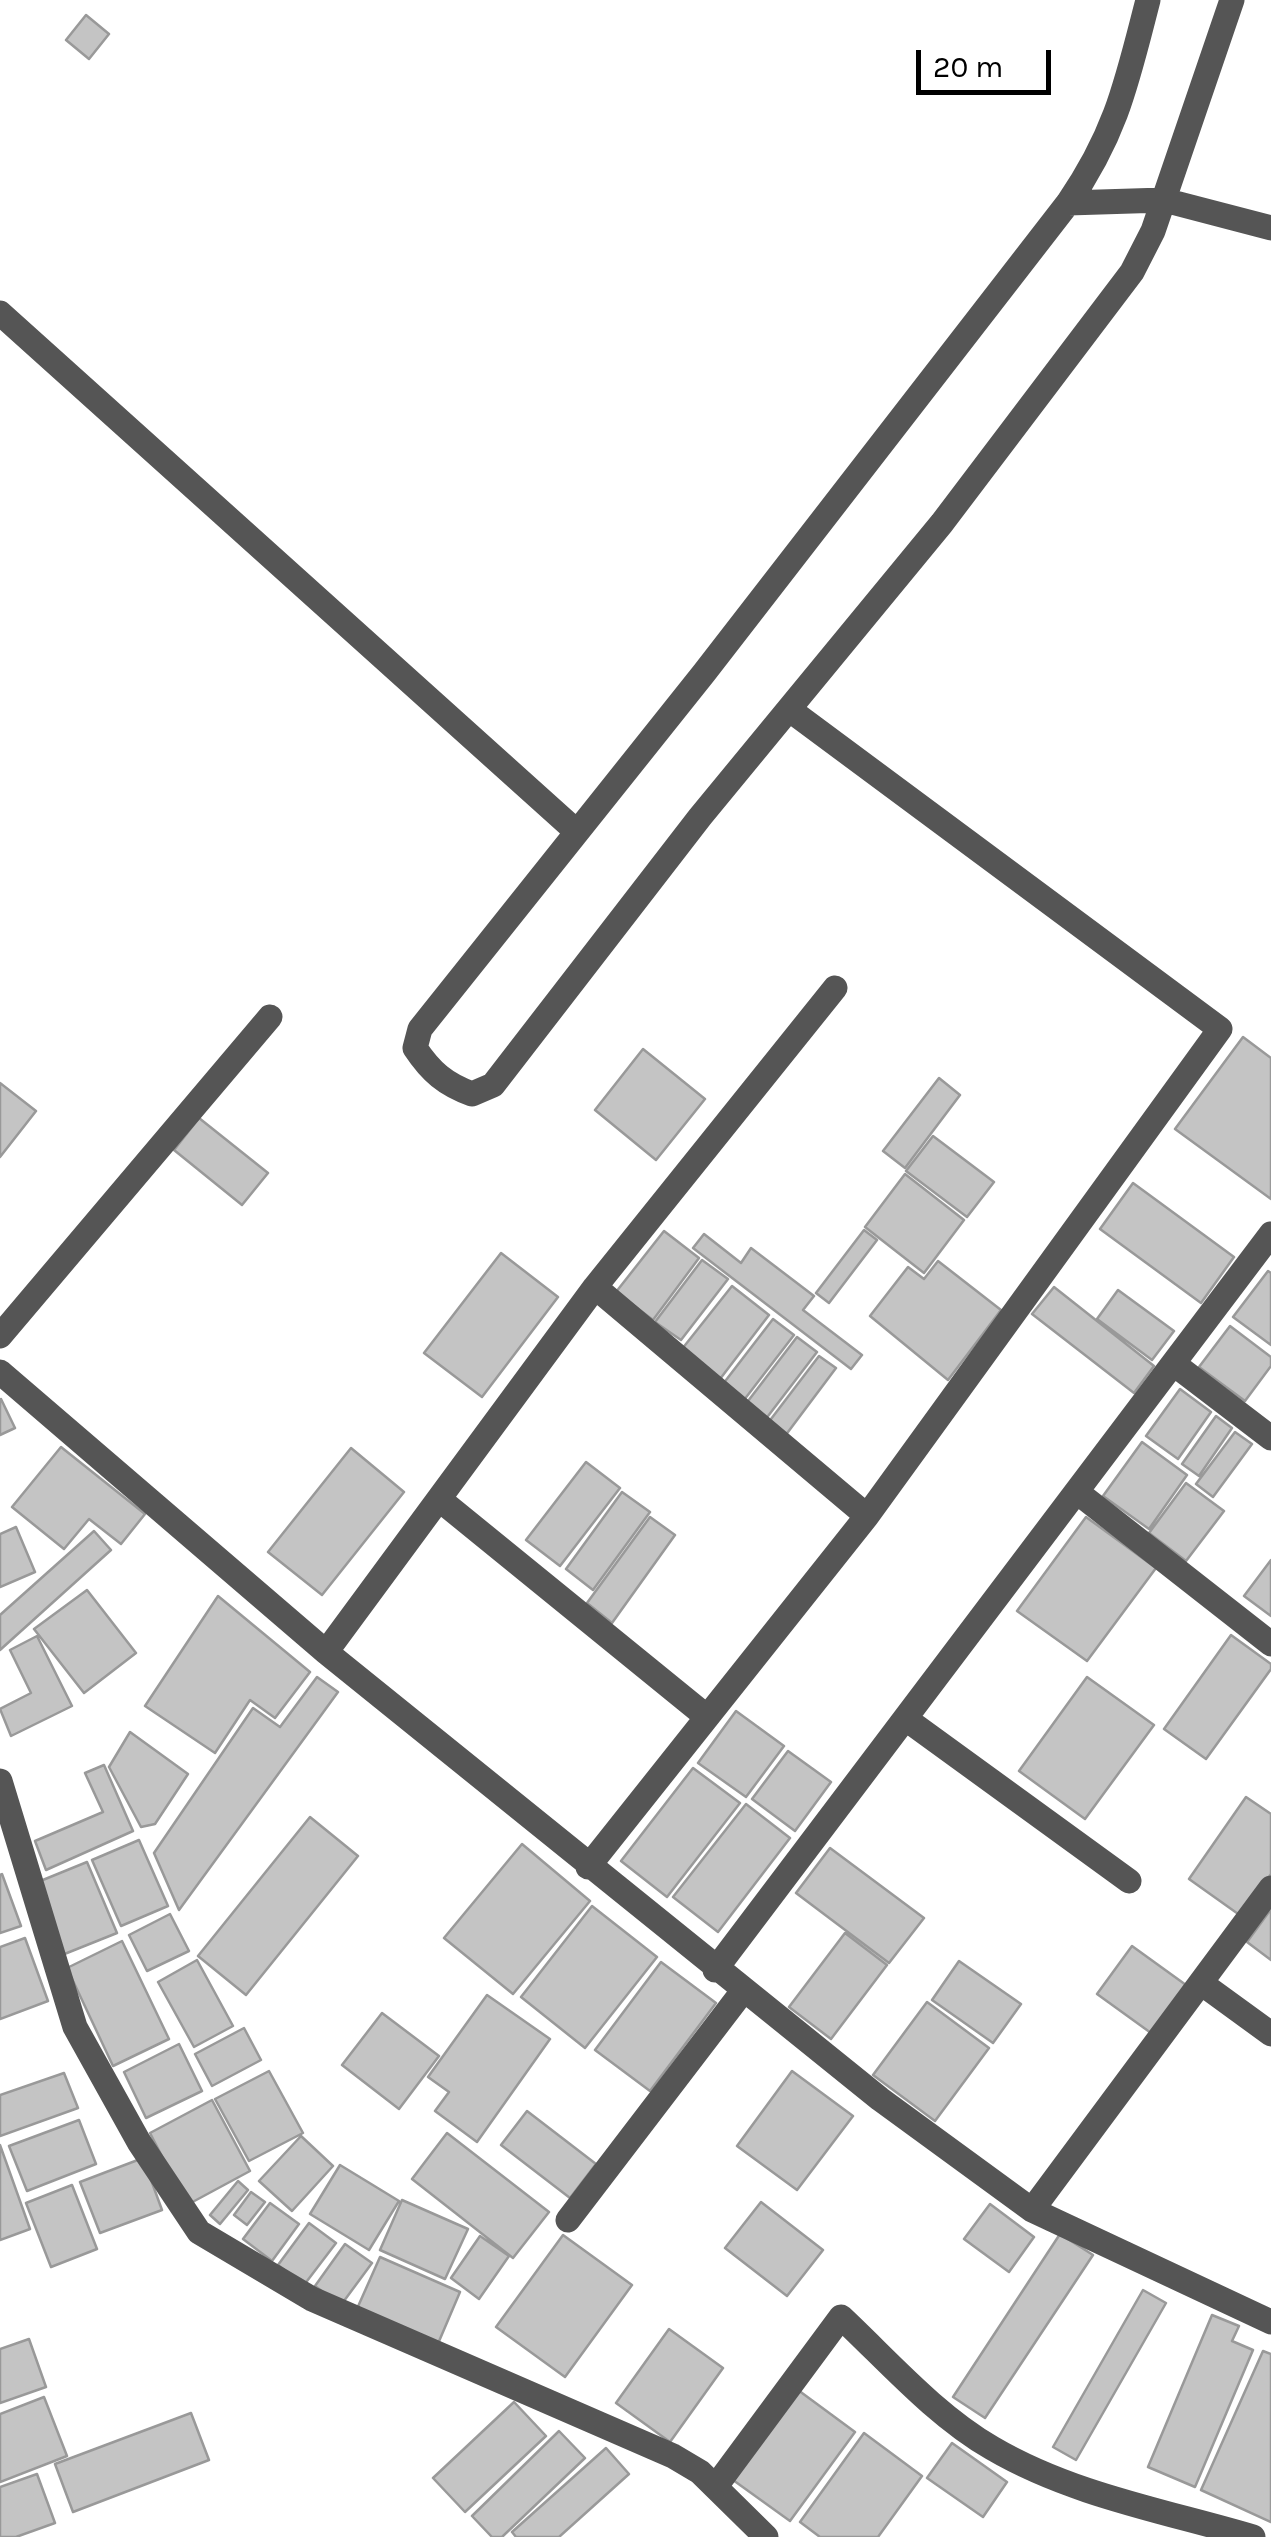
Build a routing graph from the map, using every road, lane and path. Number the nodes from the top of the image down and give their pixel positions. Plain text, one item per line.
1 (1148, 0) edge
2 (1232, 0) edge
3 (1164, 200) junction
4 (1068, 203) junction
5 (1271, 228) edge
6 (0, 313) edge
7 (790, 710) junction
8 (577, 832) junction
9 (834, 988) dead end
10 (270, 1016) dead end
11 (1271, 1234) edge
12 (595, 1287) junction
13 (0, 1336) edge
14 (1174, 1364) junction
15 (0, 1372) edge
16 (1271, 1438) edge
17 (1077, 1492) junction
18 (440, 1499) junction
19 (868, 1516) junction
20 (1271, 1644) edge
21 (326, 1652) junction
22 (706, 1717) junction
23 (906, 1719) junction
24 (0, 1781) edge
25 (588, 1867) junction
26 (1129, 1880) dead end
27 (1271, 1888) edge
28 (715, 1970) junction
29 (1201, 1984) junction
30 (743, 1992) junction
31 (1271, 2034) edge
32 (1032, 2210) junction
33 (568, 2220) dead end
34 (1271, 2322) edge
35 (716, 2486) junction
36 (766, 2537) edge
37 (1253, 2537) edge

1 - 4 street
2 - 3 street
3 - 4 street
3 - 5 street
3 - 7 street
4 - 8 street
6 - 8 street
7 - 8 street
7 - 19 street
9 - 12 street
10 - 13 street
11 - 14 street
12 - 18 street
12 - 19 street
14 - 16 street
14 - 17 street
15 - 21 street
17 - 20 street
17 - 23 street
18 - 21 street
18 - 22 street
19 - 22 street
21 - 25 street
22 - 25 street
23 - 26 street
23 - 28 street
24 - 35 street
25 - 28 street
27 - 29 street
28 - 30 street
29 - 31 street
29 - 32 street
30 - 32 street
30 - 33 street
32 - 34 street
35 - 36 street
35 - 37 street

